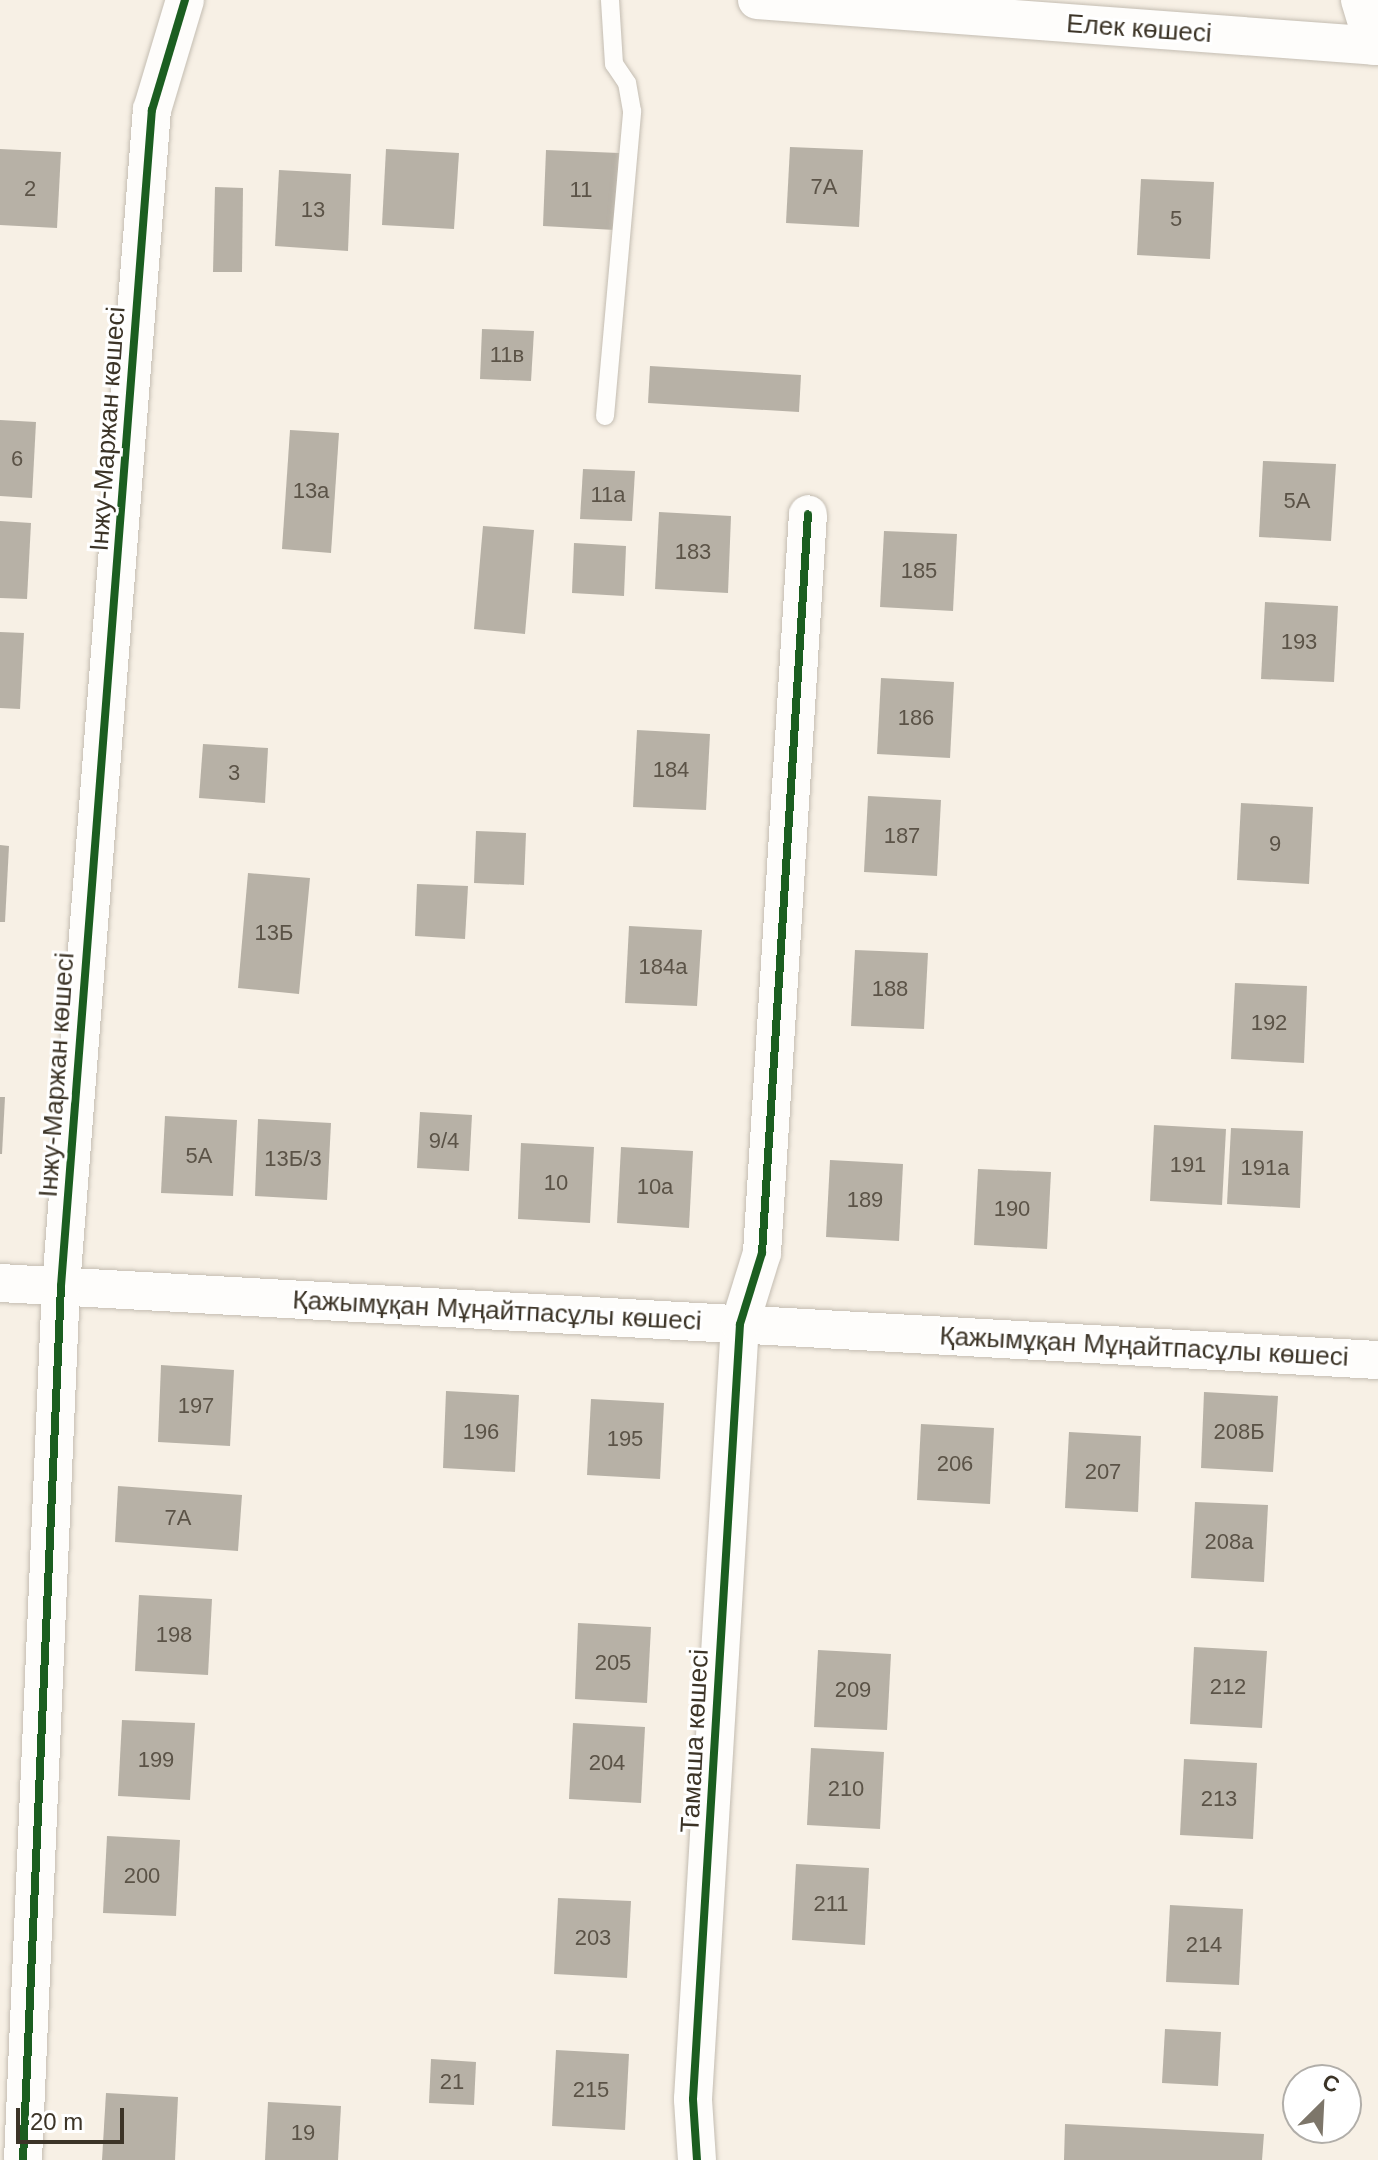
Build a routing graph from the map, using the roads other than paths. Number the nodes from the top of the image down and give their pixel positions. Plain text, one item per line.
1 (185, 0) edge
2 (610, 0) edge
3 (757, 0) edge
4 (1360, 0) edge
5 (925, 7) edge
6 (1376, 46) edge
7 (605, 416) dead end
8 (808, 514) dead end
9 (0, 1283) edge
10 (61, 1286) junction
11 (740, 1324) junction
12 (1378, 1360) edge
13 (23, 2160) edge
14 (697, 2160) edge

1 - 10 street, Інжу-Маржан көшесі
2 - 7 lane
3 - 5 street, Елек көшесі
4 - 6 street
5 - 6 street, Елек көшесі
8 - 11 street, Тамаша көшесі
9 - 10 street, Қажымұқан Мұңайтпасұлы көшесі
10 - 11 street, Қажымұқан Мұңайтпасұлы көшесі
10 - 13 street, Інжу-Маржан көшесі
11 - 12 street, Қажымұқан Мұңайтпасұлы көшесі
11 - 14 street, Тамаша көшесі

